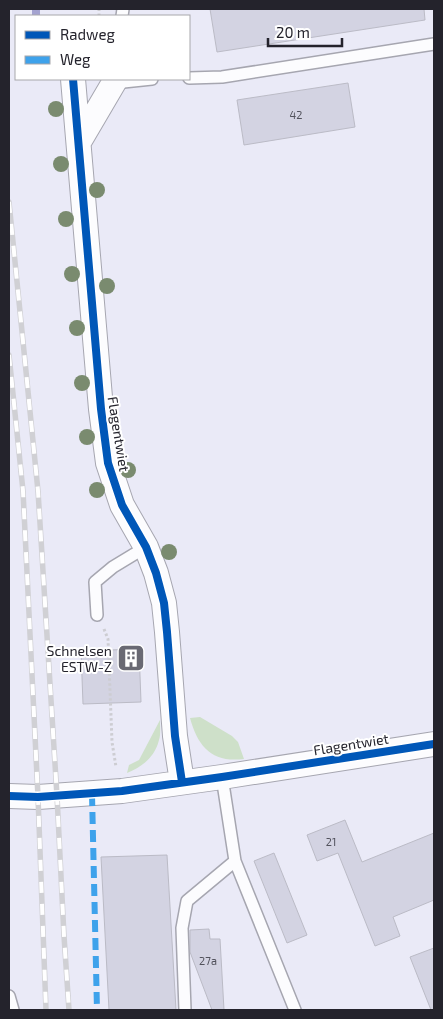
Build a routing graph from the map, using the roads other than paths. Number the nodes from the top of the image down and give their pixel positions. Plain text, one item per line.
1 (434, 44) edge
2 (190, 78) edge
3 (73, 80) edge
4 (134, 80) edge
5 (115, 81) edge
6 (79, 142) junction
7 (146, 547) junction
8 (97, 615) road end
9 (434, 744) edge
10 (222, 777) junction
11 (182, 782) junction
12 (9, 796) edge
13 (235, 861) junction
14 (9, 996) edge
15 (13, 1010) edge
16 (185, 1010) edge
17 (295, 1010) edge

1 - 2 lane
3 - 6 street, Flagentwiet
4 - 5 lane
5 - 6 street
6 - 7 street, Flagentwiet
7 - 8 lane
7 - 11 street, Flagentwiet
9 - 10 street, Flagentwiet
10 - 11 street, Flagentwiet
10 - 13 lane
11 - 12 street, Flagentwiet
13 - 16 lane
13 - 17 lane
14 - 15 lane

